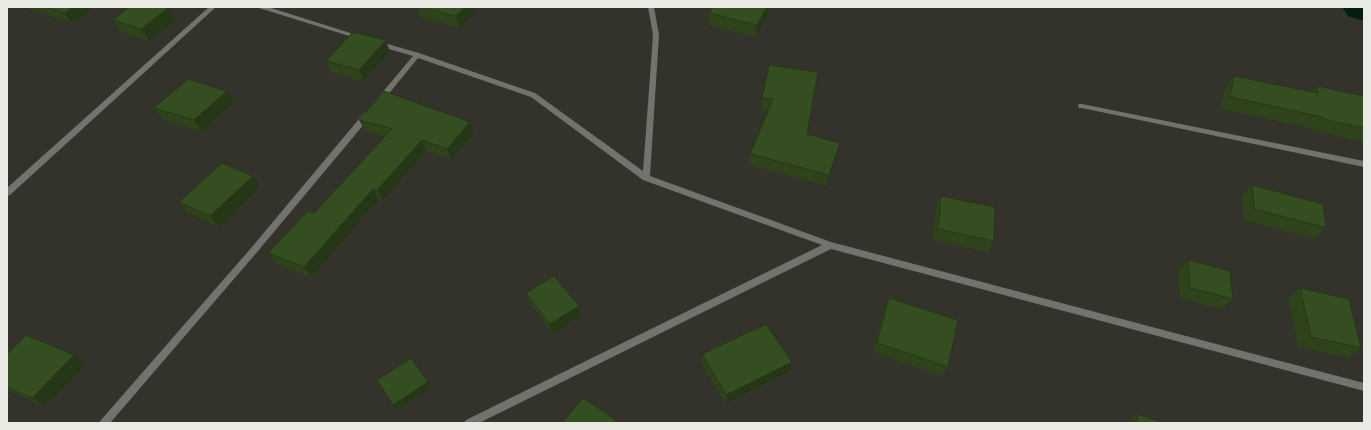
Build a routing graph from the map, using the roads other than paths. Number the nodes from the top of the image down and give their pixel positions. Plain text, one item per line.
1 (213, 7) edge
2 (261, 7) edge
3 (651, 7) edge
4 (365, 39) edge
5 (372, 42) edge
6 (417, 55) junction
7 (1082, 106) dead end
8 (1364, 164) edge
9 (646, 178) junction
10 (7, 192) edge
11 (830, 245) junction
12 (1364, 387) edge
13 (104, 423) edge
14 (469, 423) edge

1 - 10 lane
2 - 4 lane
3 - 9 lane
5 - 6 lane
6 - 9 lane
6 - 13 lane
7 - 8 lane
9 - 11 lane
11 - 12 lane
11 - 14 lane

